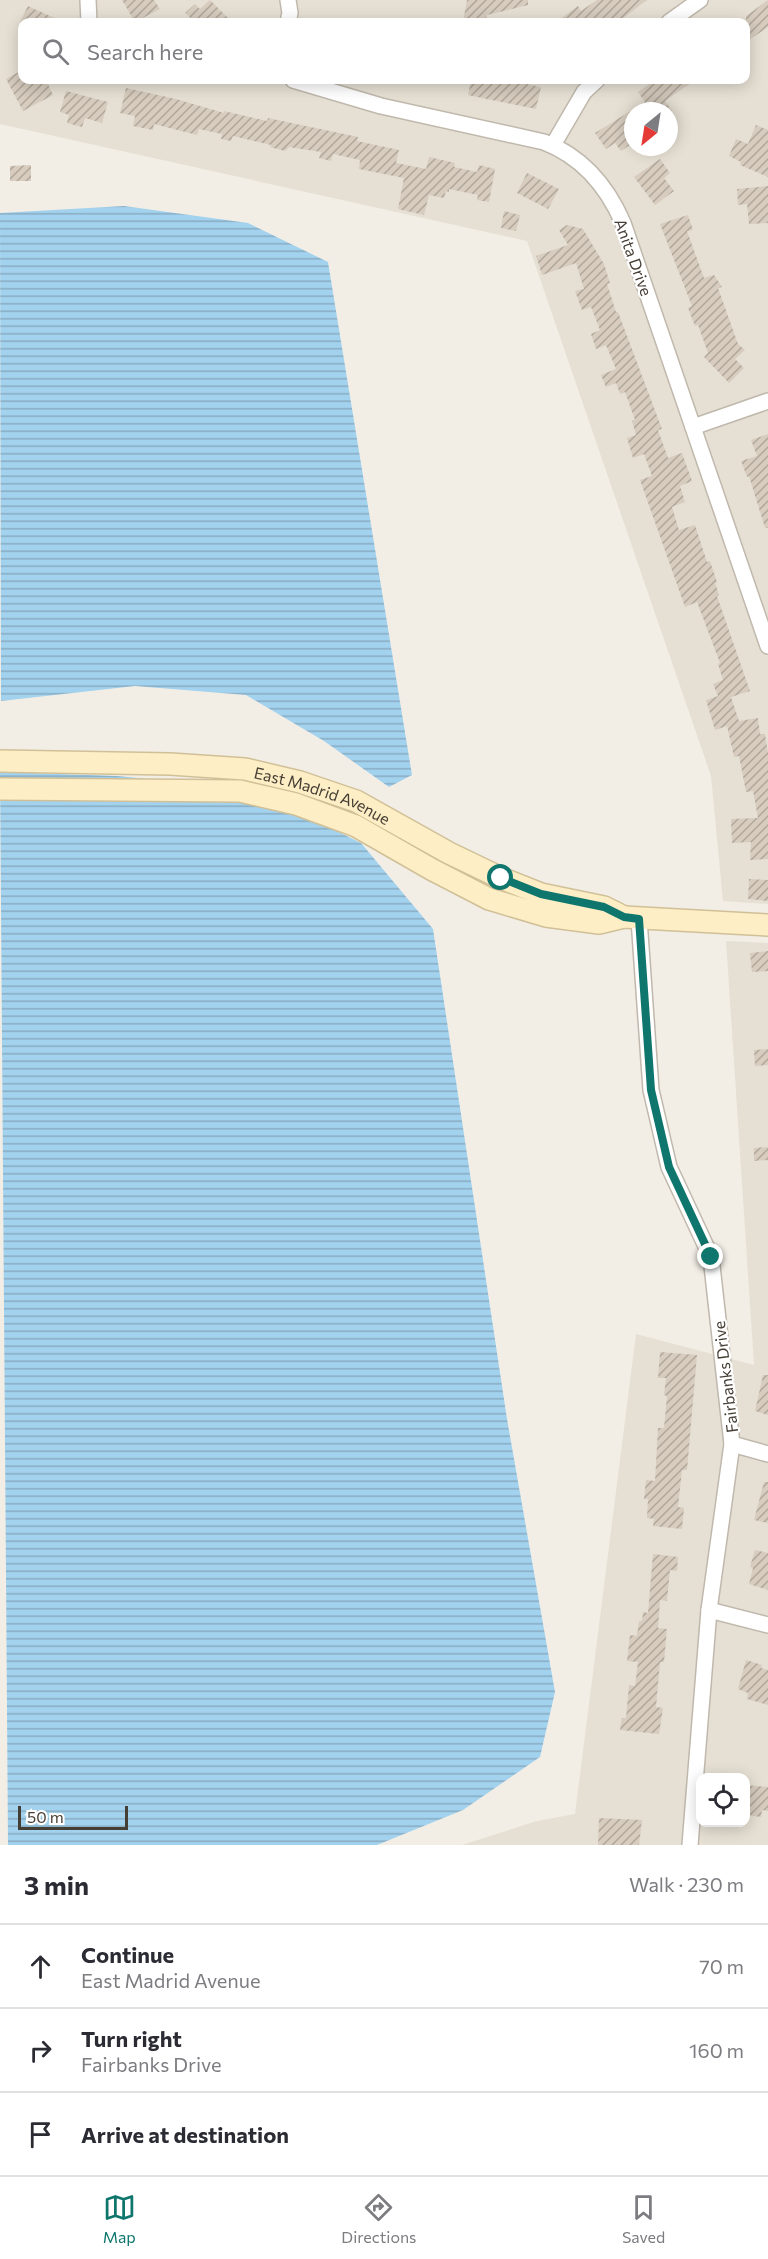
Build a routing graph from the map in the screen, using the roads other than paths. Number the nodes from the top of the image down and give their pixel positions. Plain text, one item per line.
1 (88, 0) edge
2 (288, 0) edge
3 (700, 0) edge
4 (89, 18) edge
5 (289, 18) edge
6 (675, 18) edge
7 (307, 84) edge
8 (593, 84) edge
9 (553, 145) junction
10 (768, 401) edge
11 (693, 427) junction
12 (768, 646) edge
13 (0, 761) edge
14 (0, 789) edge
15 (631, 918) junction
16 (768, 925) edge
17 (732, 1444) junction
18 (768, 1454) edge
19 (709, 1610) junction
20 (768, 1626) edge
21 (690, 1845) edge

1 - 4 street
2 - 5 street
3 - 6 street
7 - 9 street, Anita Drive
8 - 9 street
9 - 11 street, Anita Drive
10 - 11 street
11 - 12 street, Anita Drive
13 - 15 street, East Madrid Avenue
14 - 15 street, East Madrid Avenue
15 - 16 street, East Madrid Avenue
15 - 17 street, Fairbanks Drive
17 - 18 street
17 - 19 street, Fairbanks Drive
19 - 20 street
19 - 21 street, Fairbanks Drive

